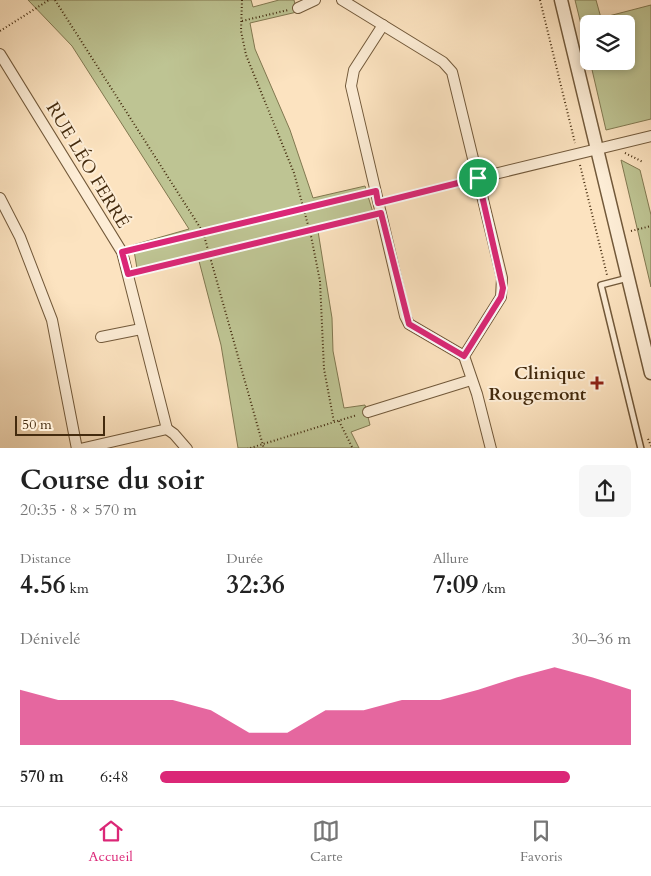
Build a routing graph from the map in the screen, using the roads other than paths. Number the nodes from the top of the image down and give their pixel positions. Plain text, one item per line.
1 (315, 0) edge
2 (342, 0) edge
3 (561, 0) edge
4 (298, 8) road end
5 (383, 25) junction
6 (0, 54) edge
7 (651, 136) edge
8 (597, 149) junction
9 (478, 178) junction
10 (0, 198) edge
11 (628, 278) junction
12 (141, 328) junction
13 (101, 337) dead end
14 (464, 356) junction
15 (651, 373) edge
16 (472, 380) junction
17 (368, 412) road end
18 (166, 429) junction
19 (79, 448) edge
20 (187, 448) edge
21 (491, 448) edge
22 (641, 448) edge

1 - 4 street
2 - 5 street
3 - 8 street
5 - 9 street
5 - 14 street
6 - 12 street, RUE LÉO FERRÉ
7 - 8 street
8 - 9 street
8 - 11 street
9 - 14 street
10 - 19 street
11 - 15 street
11 - 22 lane
12 - 13 street
12 - 18 street, RUE LÉO FERRÉ
14 - 16 street
16 - 17 street
16 - 21 street
18 - 19 street
18 - 20 street

